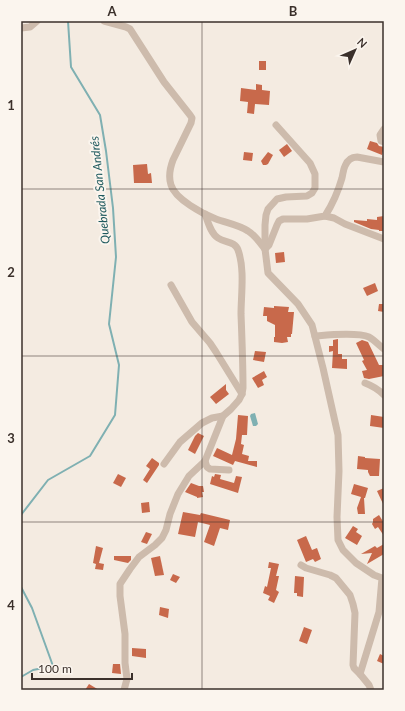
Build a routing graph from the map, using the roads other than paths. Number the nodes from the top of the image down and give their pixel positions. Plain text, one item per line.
1 (37, 21) edge
2 (104, 21) edge
3 (21, 28) edge
4 (276, 125) dead end
5 (384, 129) edge
6 (384, 142) edge
7 (384, 162) edge
8 (205, 214) junction
9 (325, 216) junction
10 (384, 239) edge
11 (265, 249) junction
12 (171, 285) dead end
13 (314, 336) junction
14 (384, 349) edge
15 (364, 383) dead end
16 (242, 394) junction
17 (384, 395) edge
18 (223, 416) junction
19 (205, 461) junction
20 (164, 464) dead end
21 (228, 470) dead end
22 (301, 564) dead end
23 (383, 576) edge
24 (360, 674) junction
25 (124, 690) edge
26 (372, 690) edge

1 - 3 street
2 - 8 street
4 - 11 street
5 - 6 street
7 - 9 street
8 - 11 street
8 - 16 street
9 - 10 street
9 - 11 street
11 - 13 street
12 - 16 street
13 - 14 street
13 - 23 street
15 - 17 street
16 - 18 street
18 - 19 street
18 - 20 street
19 - 21 street
19 - 25 street
22 - 24 street
23 - 24 street
24 - 26 street

